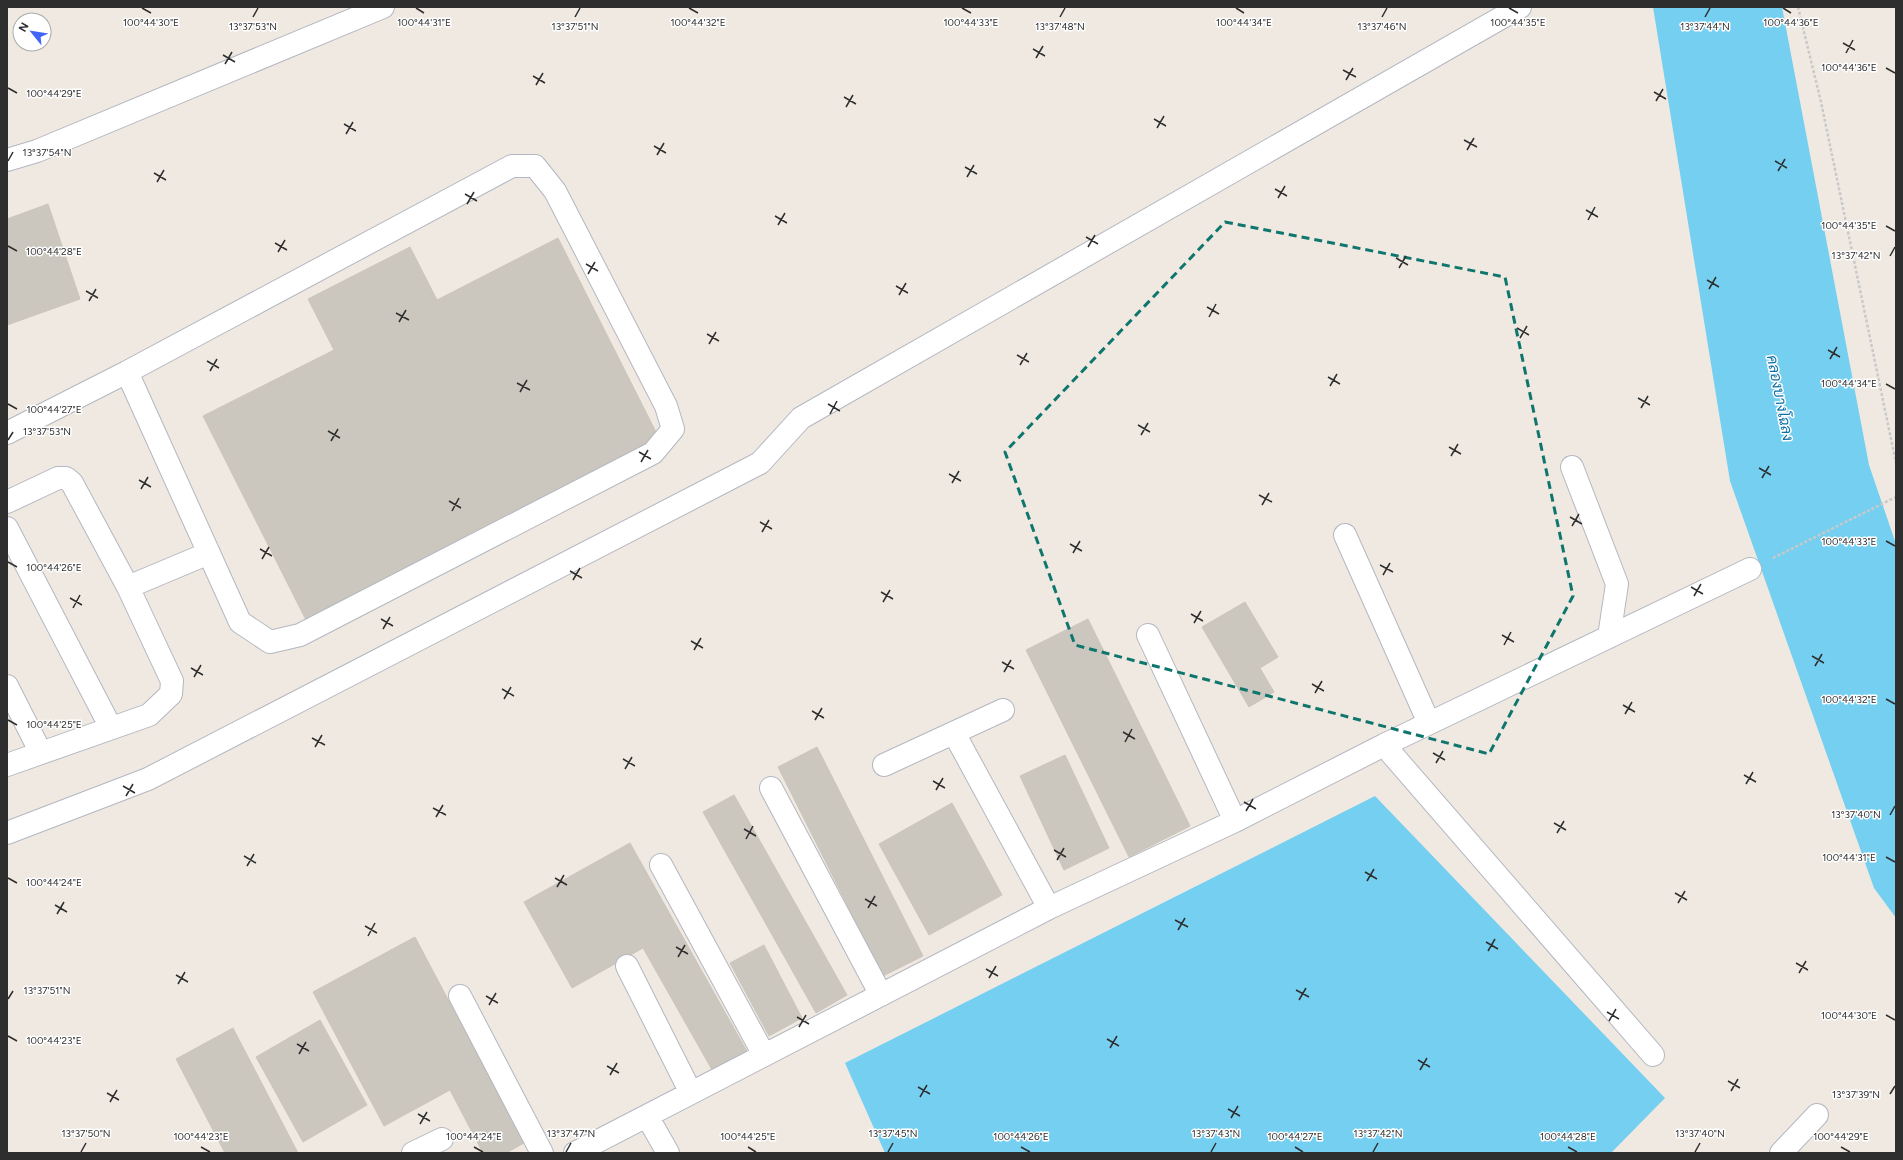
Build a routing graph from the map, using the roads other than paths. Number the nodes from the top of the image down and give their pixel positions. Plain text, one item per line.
1 (383, 7) edge
2 (1520, 7) edge
3 (7, 160) edge
4 (127, 372) junction
5 (7, 433) edge
6 (1572, 467) dead end
7 (7, 502) edge
8 (7, 528) edge
9 (1345, 535) dead end
10 (209, 553) junction
11 (1750, 569) road end
12 (128, 587) junction
13 (1148, 635) dead end
14 (1609, 637) junction
15 (7, 686) edge
16 (1003, 710) dead end
17 (1430, 723) junction
18 (111, 728) junction
19 (954, 733) junction
20 (1384, 745) junction
21 (41, 753) junction
22 (7, 765) edge
23 (884, 765) dead end
24 (771, 788) dead end
25 (1235, 821) junction
26 (7, 833) edge
27 (661, 864) dead end
28 (1049, 908) junction
29 (627, 966) dead end
30 (881, 995) junction
31 (460, 996) dead end
32 (764, 1055) junction
33 (1653, 1055) dead end
34 (691, 1093) junction
35 (1817, 1115) dead end
36 (647, 1116) junction
37 (442, 1139) dead end
38 (414, 1153) edge
39 (542, 1153) edge
40 (575, 1153) edge
41 (668, 1153) edge
42 (1781, 1153) edge

1 - 3 lane
2 - 26 lane
4 - 5 lane
4 - 10 lane
4 - 10 lane
6 - 14 lane
7 - 12 lane
8 - 18 lane
9 - 17 lane
10 - 12 lane
11 - 14 lane
12 - 18 lane
13 - 25 lane
14 - 17 lane
15 - 21 lane
16 - 19 lane
17 - 20 lane
18 - 21 lane
19 - 23 lane
19 - 28 lane
20 - 25 lane
20 - 33 lane
21 - 22 lane
24 - 30 lane
25 - 28 lane
27 - 32 lane
28 - 30 lane
29 - 34 lane
30 - 32 lane
31 - 39 lane
32 - 34 lane
34 - 36 lane
35 - 42 lane
36 - 40 lane
36 - 41 lane
37 - 38 lane

